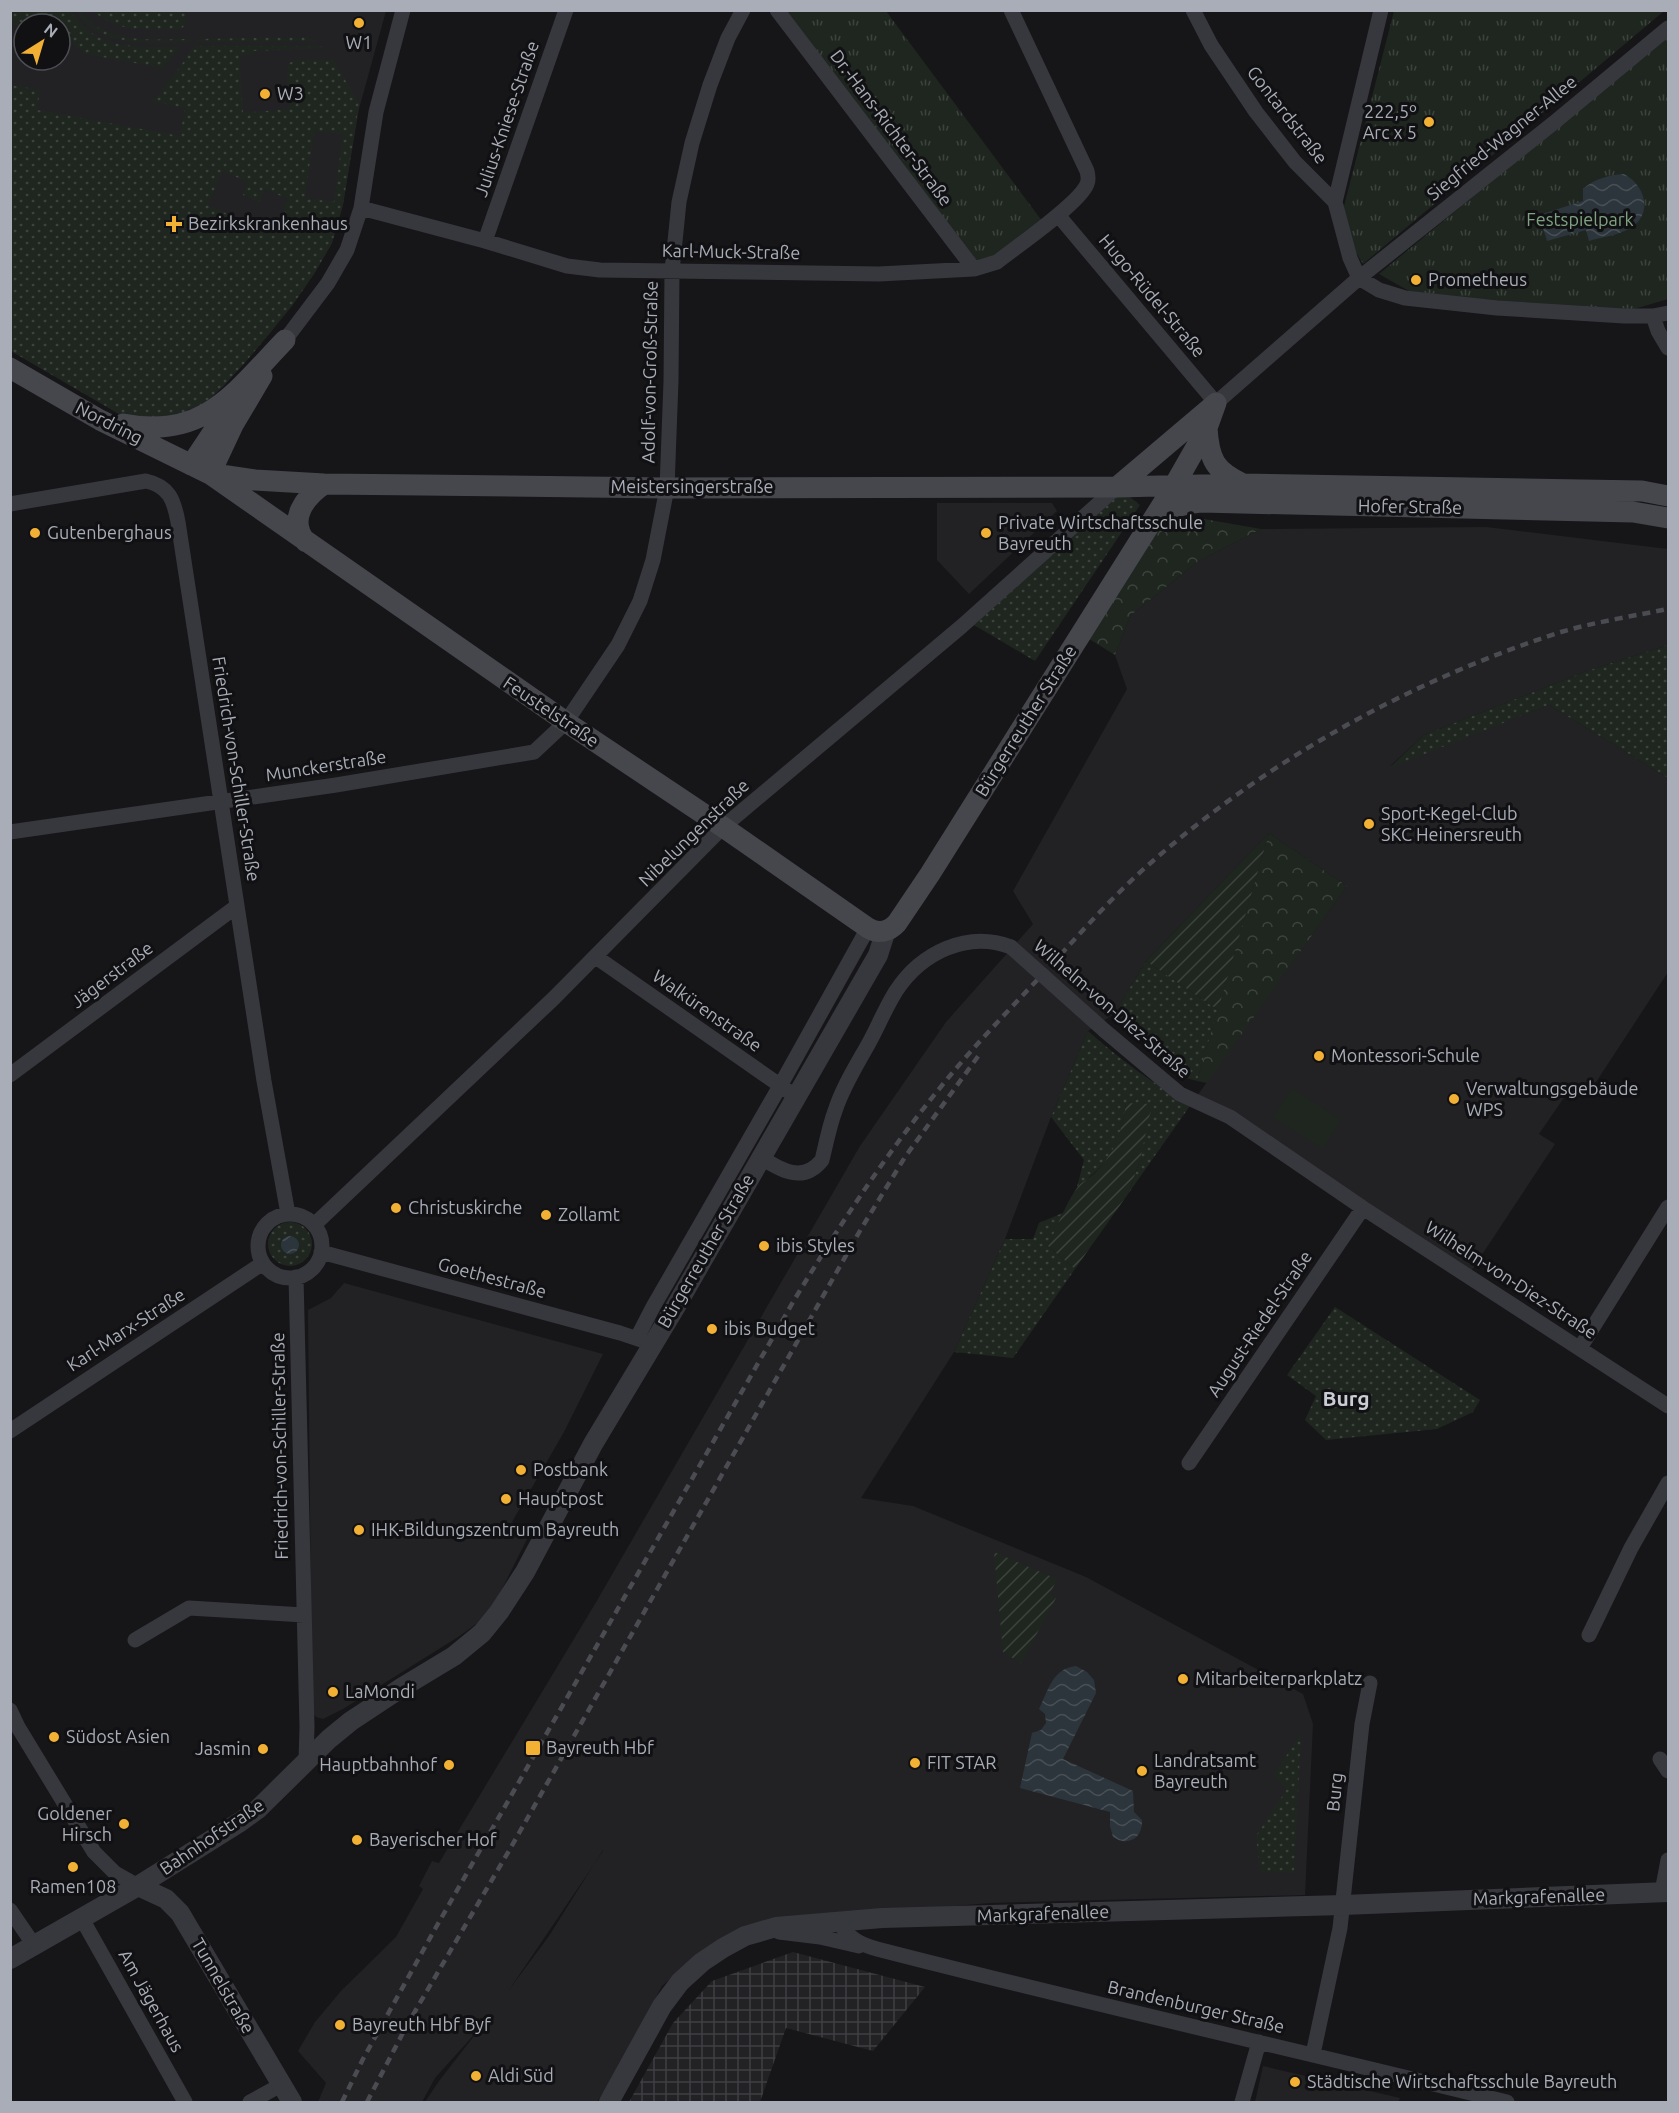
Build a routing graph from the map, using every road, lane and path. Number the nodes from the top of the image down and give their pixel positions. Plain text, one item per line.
1 (403, 10) edge
2 (566, 10) edge
3 (743, 10) edge
4 (777, 10) edge
5 (1011, 10) edge
6 (1193, 10) edge
7 (1381, 10) edge
8 (1668, 28) edge
9 (1335, 202) junction
10 (361, 208) junction
11 (1058, 215) junction
12 (485, 241) junction
13 (974, 269) junction
14 (672, 271) junction
15 (1359, 278) junction
16 (1661, 314) edge
17 (285, 340) junction
18 (1668, 348) edge
19 (10, 368) edge
20 (249, 377) junction
21 (1216, 403) junction
22 (100, 420) junction
23 (1207, 428) junction
24 (1175, 437) junction
25 (1188, 462) junction
26 (201, 469) junction
27 (324, 484) junction
28 (1243, 484) junction
29 (1174, 486) junction
30 (1117, 487) junction
31 (667, 488) junction
32 (1668, 496) edge
33 (10, 504) edge
34 (1155, 518) junction
35 (1668, 518) edge
36 (306, 542) junction
37 (566, 722) junction
38 (221, 802) junction
39 (723, 827) junction
40 (10, 832) edge
41 (237, 906) junction
42 (884, 927) junction
43 (596, 957) junction
44 (10, 1075) edge
45 (788, 1091) junction
46 (760, 1157) junction
47 (1668, 1207) edge
48 (1363, 1208) junction
49 (288, 1214) junction
50 (314, 1225) junction
51 (321, 1252) junction
52 (263, 1263) junction
53 (296, 1277) junction
54 (645, 1341) junction
55 (1580, 1348) junction
56 (1668, 1406) edge
57 (10, 1431) edge
58 (1189, 1463) dead end
59 (1668, 1483) edge
60 (525, 1572) joint
61 (304, 1615) junction
62 (1589, 1635) dead end
63 (135, 1640) dead end
64 (1370, 1683) dead end
65 (10, 1710) edge
66 (14, 1729) edge
67 (306, 1761) junction
68 (1668, 1860) edge
69 (138, 1886) junction
70 (1665, 1892) edge
71 (1343, 1905) junction
72 (10, 1910) edge
73 (82, 1919) junction
74 (838, 1922) junction
75 (753, 1933) junction
76 (34, 1945) junction
77 (877, 1949) junction
78 (10, 1959) edge
79 (1258, 2042) junction
80 (1313, 2054) junction
81 (281, 2085) junction
82 (185, 2103) edge
83 (250, 2103) edge
84 (292, 2103) edge
85 (609, 2103) edge
86 (1242, 2103) edge
87 (1507, 2103) edge

1 - 10 street
2 - 12 street, Julius-Kniese-Straße
3 - 14 street, Adolf-von-Groß-Straße
4 - 13 street, Dr.-Hans-Richter-Straße
5 - 11 street, Karl-Muck-Straße
6 - 9 street, Gontardstraße
7 - 9 street
8 - 15 street, Siegfried-Wagner-Allee
9 - 15 street
10 - 12 street, Karl-Muck-Straße
10 - 17 street
11 - 13 street, Karl-Muck-Straße
11 - 21 street, Hugo-Rüdel-Straße
12 - 14 street, Karl-Muck-Straße
13 - 14 street, Karl-Muck-Straße
14 - 31 street, Adolf-von-Groß-Straße
15 - 16 street
15 - 21 street
16 - 18 street
17 - 20 main road
17 - 26 main road
19 - 22 main road, Nordring
20 - 22 main road
20 - 26 main road
21 - 23 main road, Bürgerreuther Straße
21 - 24 main road
22 - 26 main road, Nordring
23 - 25 main road, Bürgerreuther Straße
23 - 28 main road
24 - 25 main road
24 - 30 main road
25 - 29 main road, Bürgerreuther Straße
26 - 27 main road, Meistersingerstraße
26 - 36 main road, Feustelstraße
27 - 31 main road, Meistersingerstraße
27 - 36 main road
28 - 29 main road, Hofer Straße
28 - 32 main road, Hofer Straße
29 - 30 main road, Meistersingerstraße
29 - 34 main road, Bürgerreuther Straße
30 - 31 main road, Meistersingerstraße
30 - 39 street, Nibelungenstraße
31 - 37 street, Adolf-von-Groß-Straße
33 - 38 street, Friedrich-von-Schiller-Straße
34 - 35 main road, Hofer Straße
34 - 42 main road, Bürgerreuther Straße
36 - 37 main road, Feustelstraße
37 - 38 street, Munckerstraße
37 - 39 main road, Feustelstraße
38 - 40 street, Munckerstraße
38 - 41 street, Friedrich-von-Schiller-Straße
39 - 42 main road, Feustelstraße
39 - 43 street, Nibelungenstraße
41 - 44 street, Jägerstraße
41 - 49 street, Friedrich-von-Schiller-Straße
42 - 45 street, Bürgerreuther Straße
43 - 45 street, Walkürenstraße
43 - 50 street, Nibelungenstraße
45 - 46 street, Bürgerreuther Straße
45 - 54 street, Bürgerreuther Straße
46 - 48 street, Wilhelm-von-Diez-Straße, bridge
46 - 54 street, Bürgerreuther Straße
47 - 55 street
48 - 55 street, Wilhelm-von-Diez-Straße
48 - 58 street, August-Riedel-Straße
49 - 50 street
49 - 52 street
50 - 51 street
51 - 53 street
51 - 54 street, Goethestraße
52 - 53 street
52 - 57 street, Karl-Marx-Straße
53 - 61 street, Friedrich-von-Schiller-Straße
54 - 60 street, Bürgerreuther Straße
55 - 56 street, Wilhelm-von-Diez-Straße
59 - 62 street
60 - 67 street, Bahnhofstraße
61 - 63 street
61 - 67 street, Friedrich-von-Schiller-Straße
64 - 71 street, Burg
65 - 66 street
66 - 69 street
67 - 69 street, Bahnhofstraße
68 - 70 street, Markgrafenallee
69 - 73 street, Bahnhofstraße
69 - 81 street, Tunnelstraße
70 - 71 street, Markgrafenallee
71 - 74 street, Markgrafenallee
71 - 80 street
72 - 76 street
73 - 76 street, Bahnhofstraße
73 - 82 street, Am Jägerhaus
74 - 75 street, Markgrafenallee
74 - 77 street, Brandenburger Straße
75 - 77 street, Brandenburger Straße
75 - 85 street
76 - 78 street, Bahnhofstraße
77 - 79 street, Brandenburger Straße
79 - 80 street, Brandenburger Straße
79 - 86 street
80 - 87 street, Brandenburger Straße
81 - 83 street
81 - 84 street, Tunnelstraße

